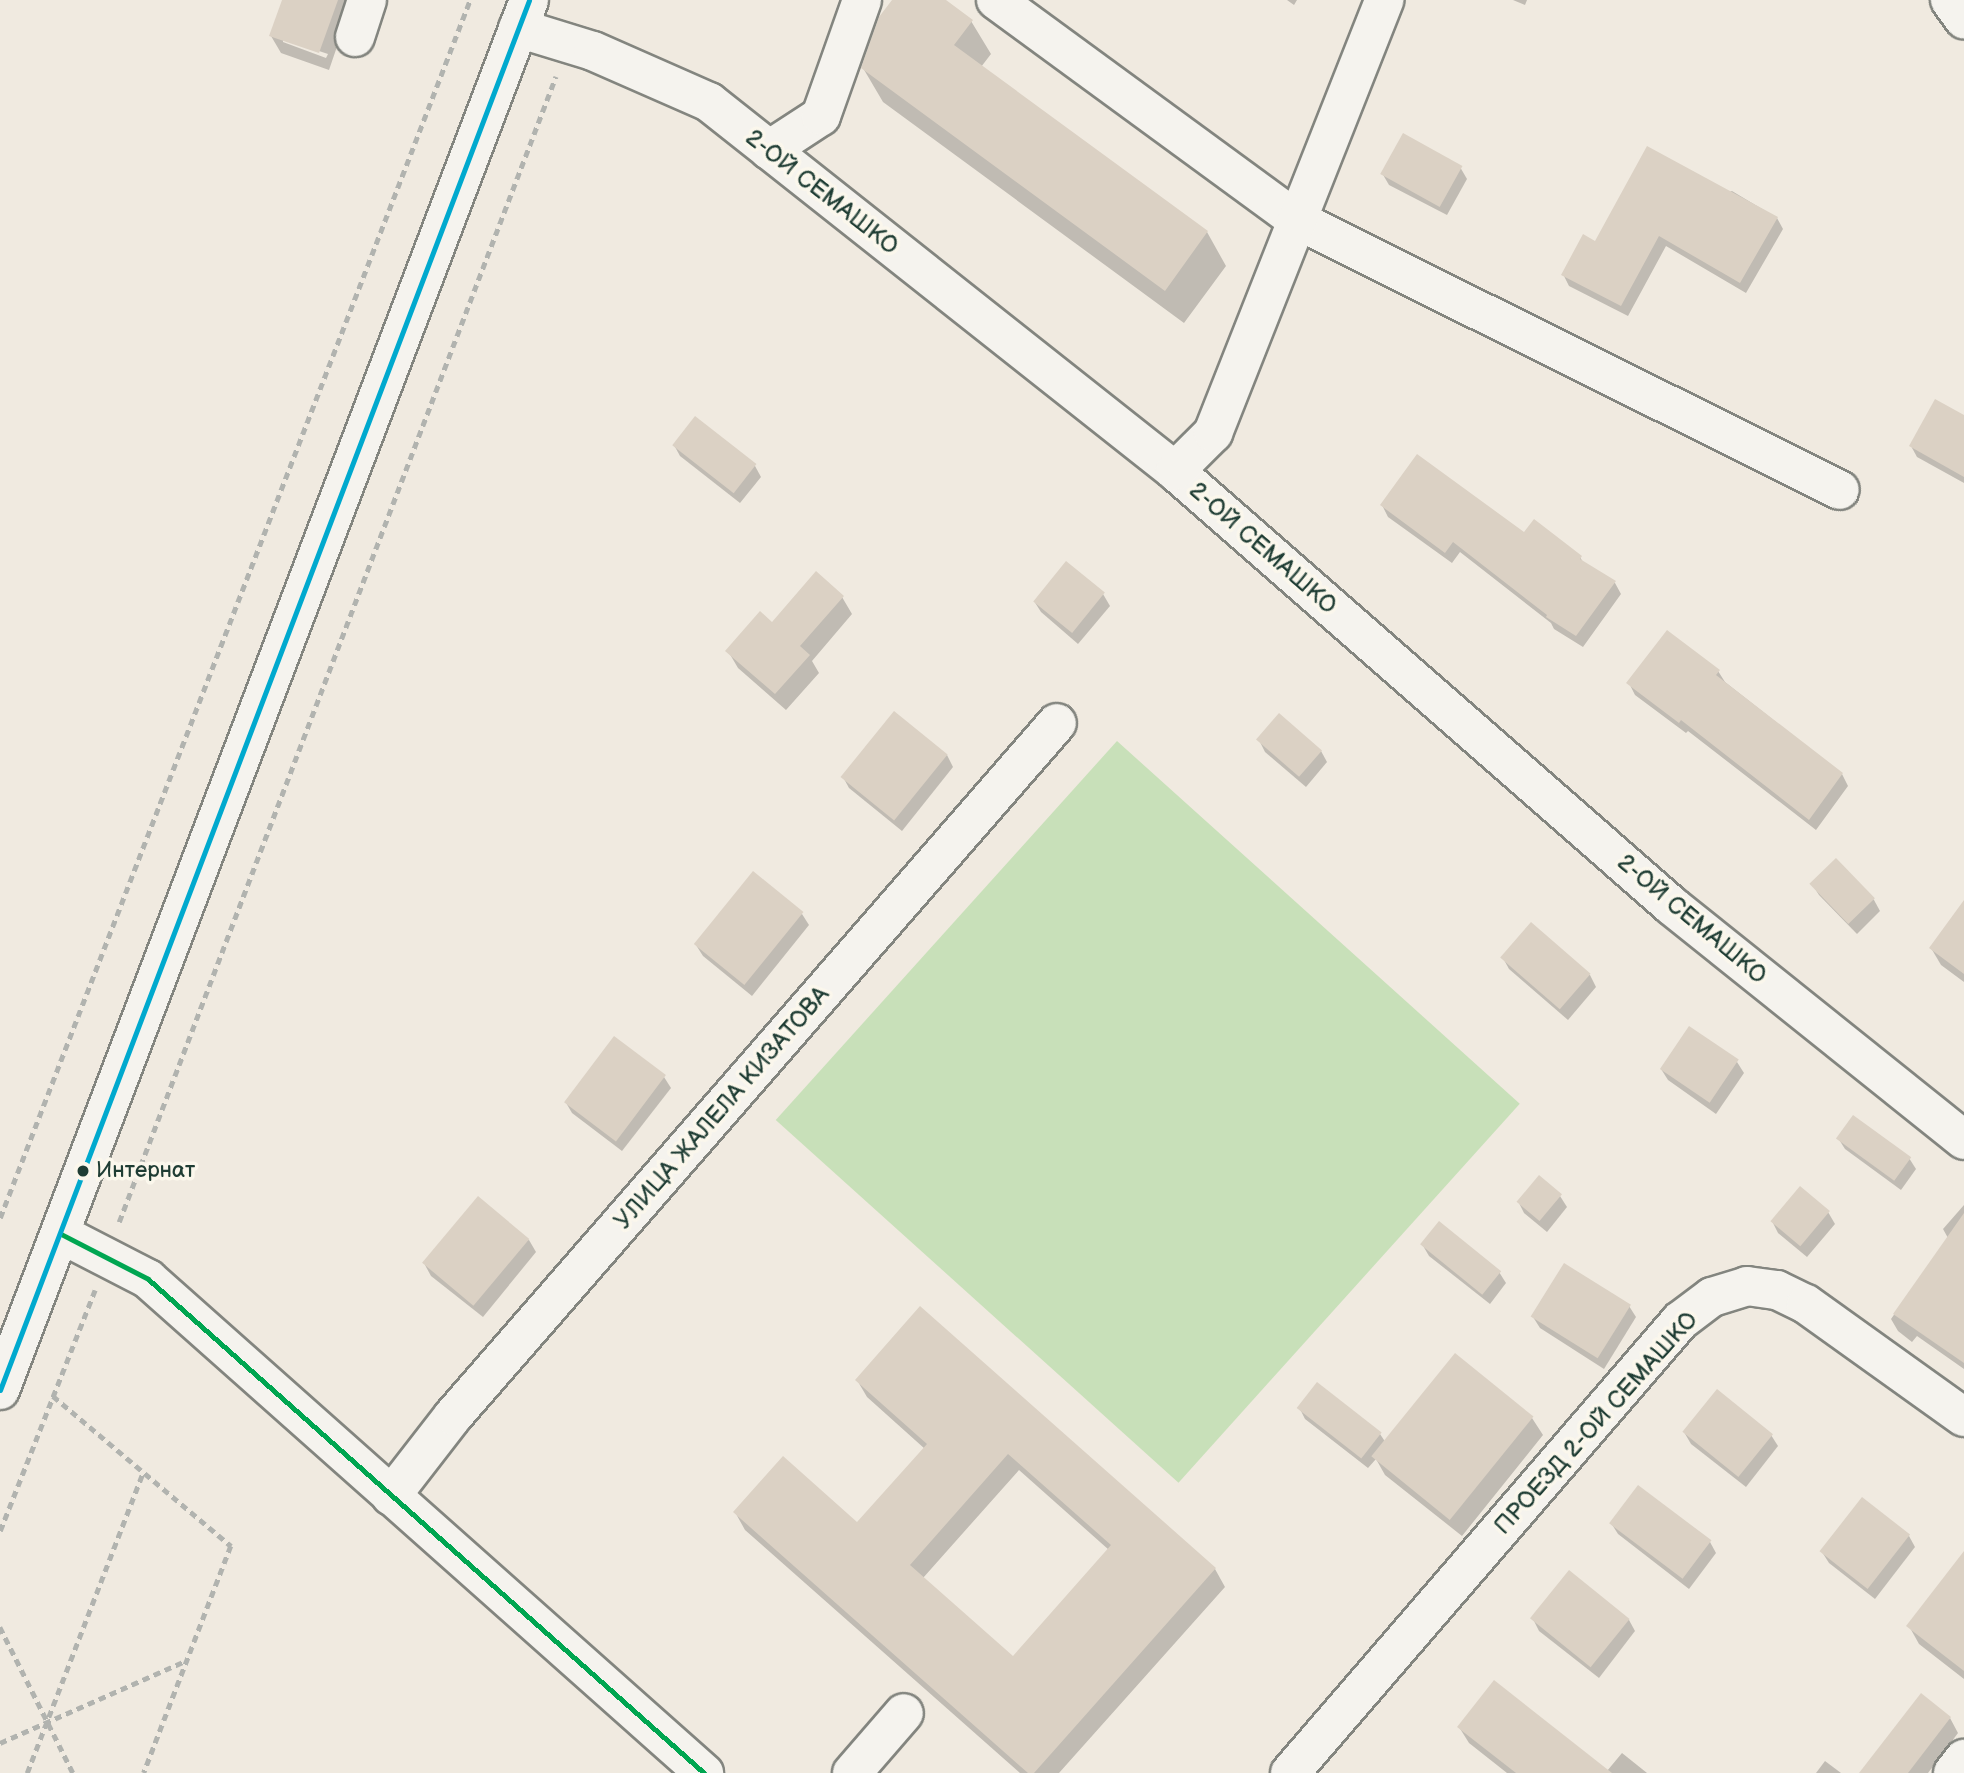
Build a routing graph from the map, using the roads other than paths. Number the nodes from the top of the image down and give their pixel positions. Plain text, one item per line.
1 (367, 0) edge
2 (862, 0) edge
3 (996, 0) edge
4 (1384, 0) edge
5 (1950, 0) edge
6 (523, 14) edge
7 (1964, 19) edge
8 (355, 37) dead end
9 (769, 150) junction
10 (1297, 219) junction
11 (1175, 471) junction
12 (1840, 490) dead end
13 (1057, 723) dead end
14 (1964, 1140) edge
15 (61, 1234) junction
16 (0, 1390) edge
17 (1964, 1417) edge
18 (391, 1496) junction
19 (904, 1713) dead end
20 (1964, 1759) edge
21 (704, 1773) edge
22 (852, 1773) edge
23 (1290, 1773) edge
24 (1953, 1773) edge

1 - 8 street
2 - 9 street
3 - 10 street
4 - 10 street
5 - 7 street
6 - 9 street, 2-ОЙ СЕМАШКО
6 - 15 street
9 - 11 street, 2-ОЙ СЕМАШКО
10 - 11 street
10 - 12 street
11 - 14 street, 2-ОЙ СЕМАШКО
13 - 18 street, УЛИЦА ЖАЛЕЛА КИЗАТОВА
15 - 16 street
15 - 18 street
17 - 23 street, ПРОЕЗД 2-ОЙ СЕМАШКО
18 - 21 street
19 - 22 street
20 - 24 street

